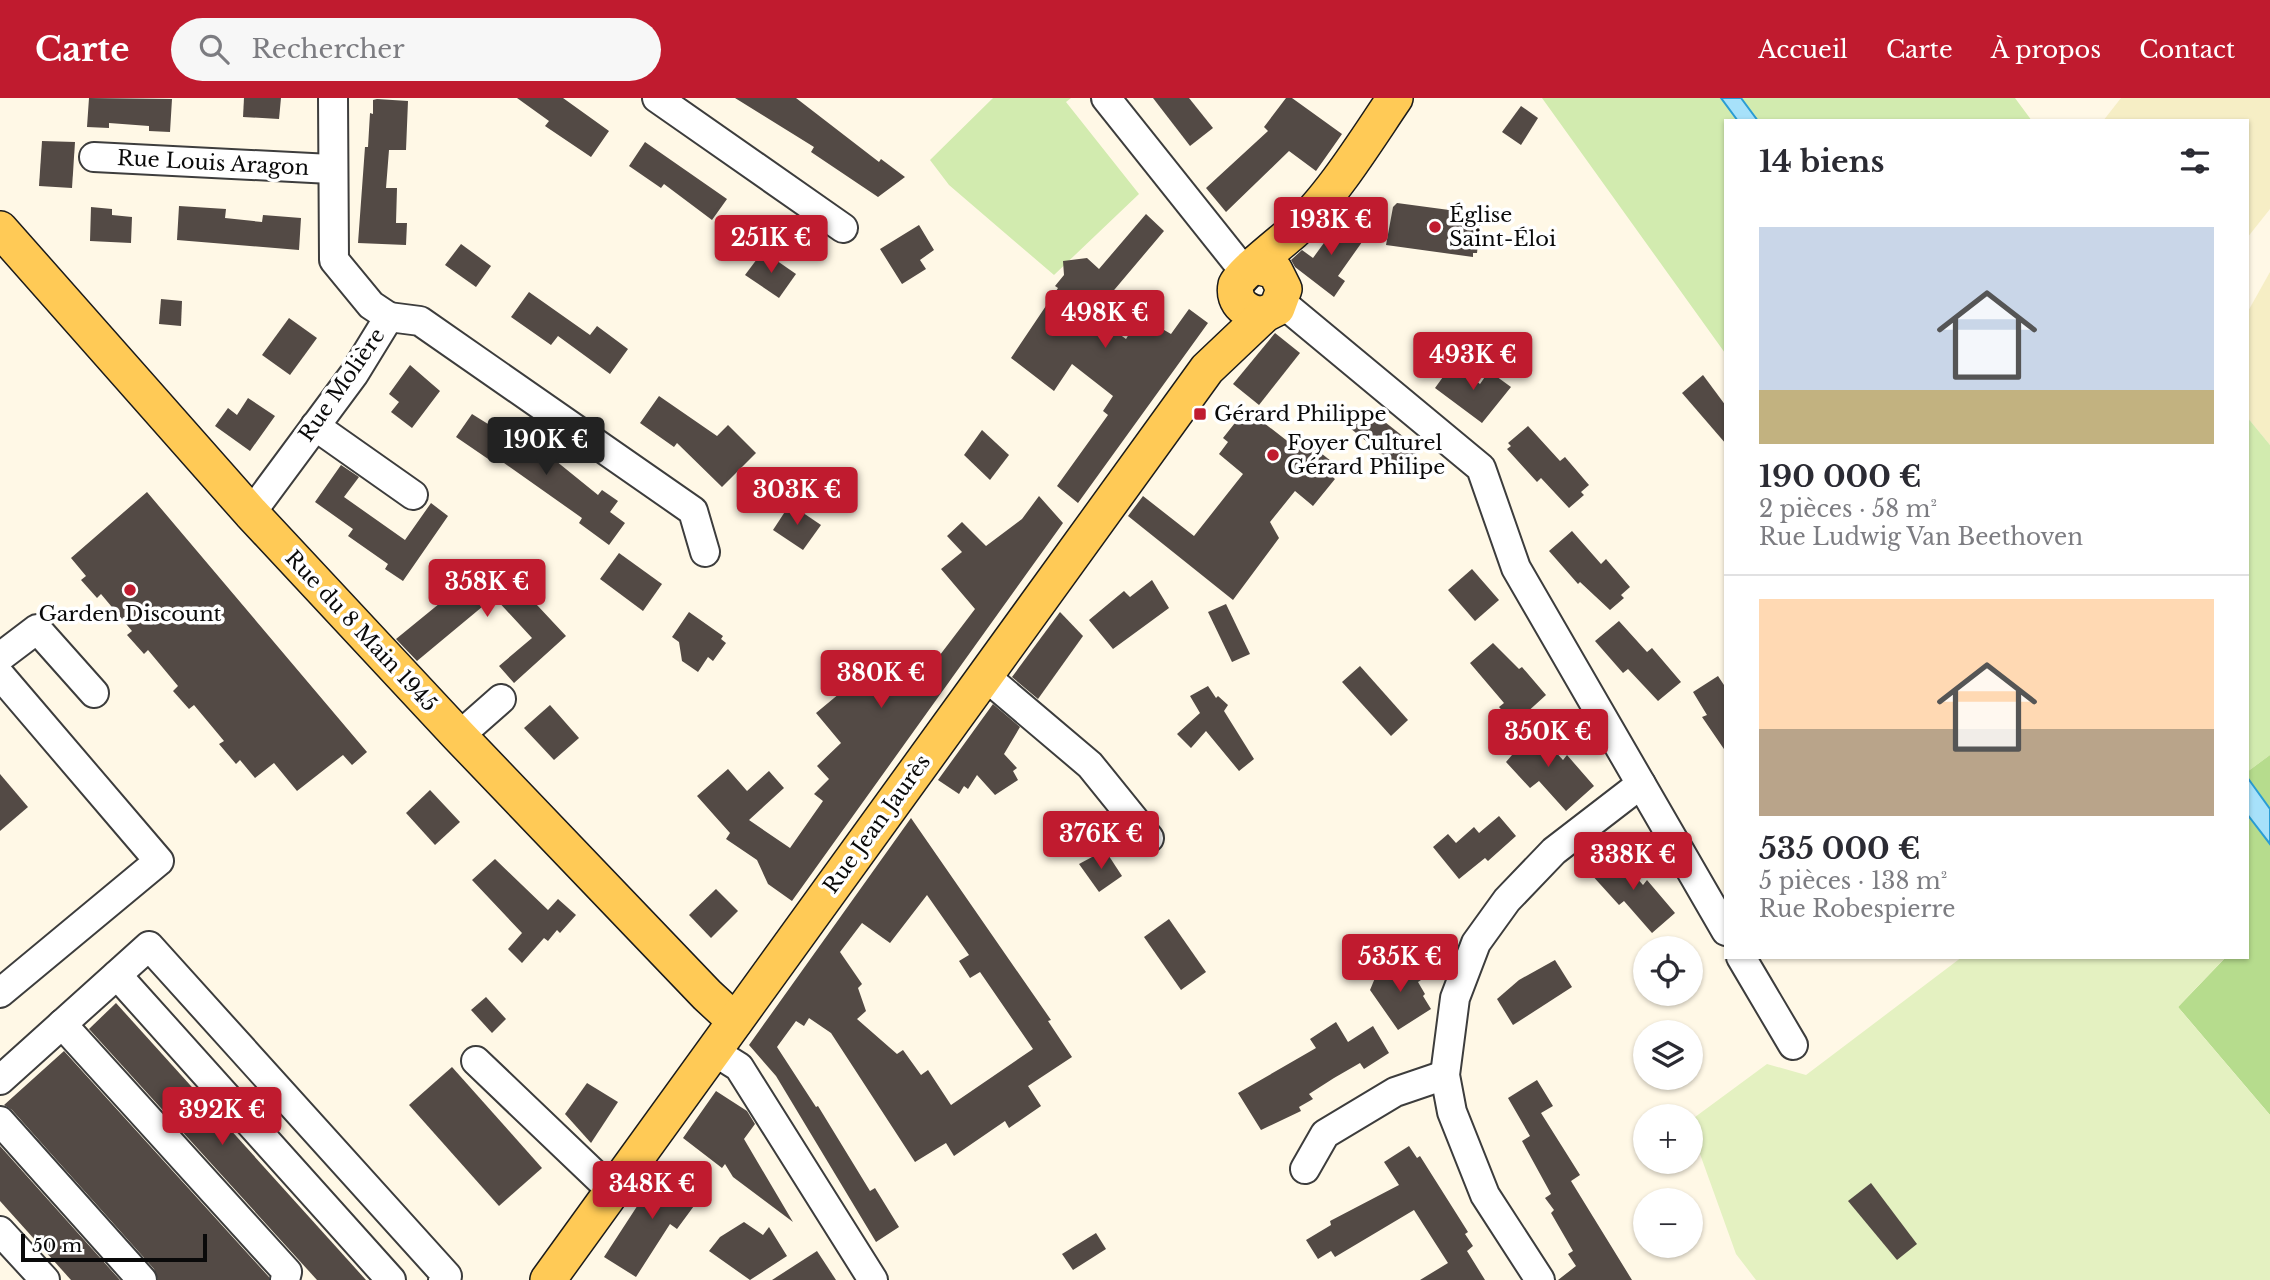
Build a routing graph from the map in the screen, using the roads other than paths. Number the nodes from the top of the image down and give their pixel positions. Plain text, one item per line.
1 (333, 98) edge
2 (657, 98) edge
3 (1106, 98) edge
4 (1395, 98) edge
5 (94, 157) dead end
6 (331, 169) junction
7 (843, 228) dead end
8 (0, 229) edge
9 (1260, 288) junction
10 (390, 317) junction
11 (315, 426) junction
12 (413, 495) dead end
13 (251, 513) junction
14 (705, 552) dead end
15 (0, 657) edge
16 (0, 675) edge
17 (985, 676) junction
18 (94, 693) dead end
19 (500, 699) dead end
20 (458, 736) junction
21 (1641, 784) junction
22 (1149, 838) dead end
23 (1724, 928) edge
24 (1742, 959) edge
25 (117, 975) junction
26 (0, 993) edge
27 (735, 1021) junction
28 (62, 1024) junction
29 (1793, 1045) dead end
30 (715, 1052) junction
31 (475, 1061) dead end
32 (1445, 1075) junction
33 (0, 1080) edge
34 (0, 1121) edge
35 (1304, 1169) dead end
36 (612, 1191) junction
37 (0, 1231) edge
38 (45, 1280) edge
39 (142, 1280) edge
40 (285, 1280) edge
41 (391, 1280) edge
42 (443, 1280) edge
43 (548, 1280) edge
44 (873, 1280) edge
45 (1540, 1280) edge

1 - 6 street, Rue Molière
2 - 7 street
3 - 9 street
4 - 9 main road
5 - 6 street, Rue Louis Aragon
6 - 10 street, Rue Molière
8 - 13 main road, Rue du 8 Main 1945
9 - 17 main road, Rue Jean Jaurès
9 - 21 street
10 - 11 street, Rue Molière
10 - 14 street
11 - 12 street
11 - 13 street, Rue Molière
13 - 20 main road, Rue du 8 Main 1945
15 - 18 street
16 - 26 street
17 - 22 street
17 - 27 main road, Rue Jean Jaurès
19 - 20 street
20 - 27 main road, Rue du 8 Main 1945
21 - 23 street
21 - 32 street
24 - 29 street
25 - 28 street
25 - 41 street
25 - 42 street
27 - 30 main road, Rue Jean Jaurès
28 - 33 street
28 - 40 street
30 - 36 main road, Rue Jean Jaurès
30 - 44 street
31 - 36 street
32 - 35 street
32 - 45 street
34 - 39 street
36 - 43 main road, Rue Jean Jaurès
37 - 38 street

